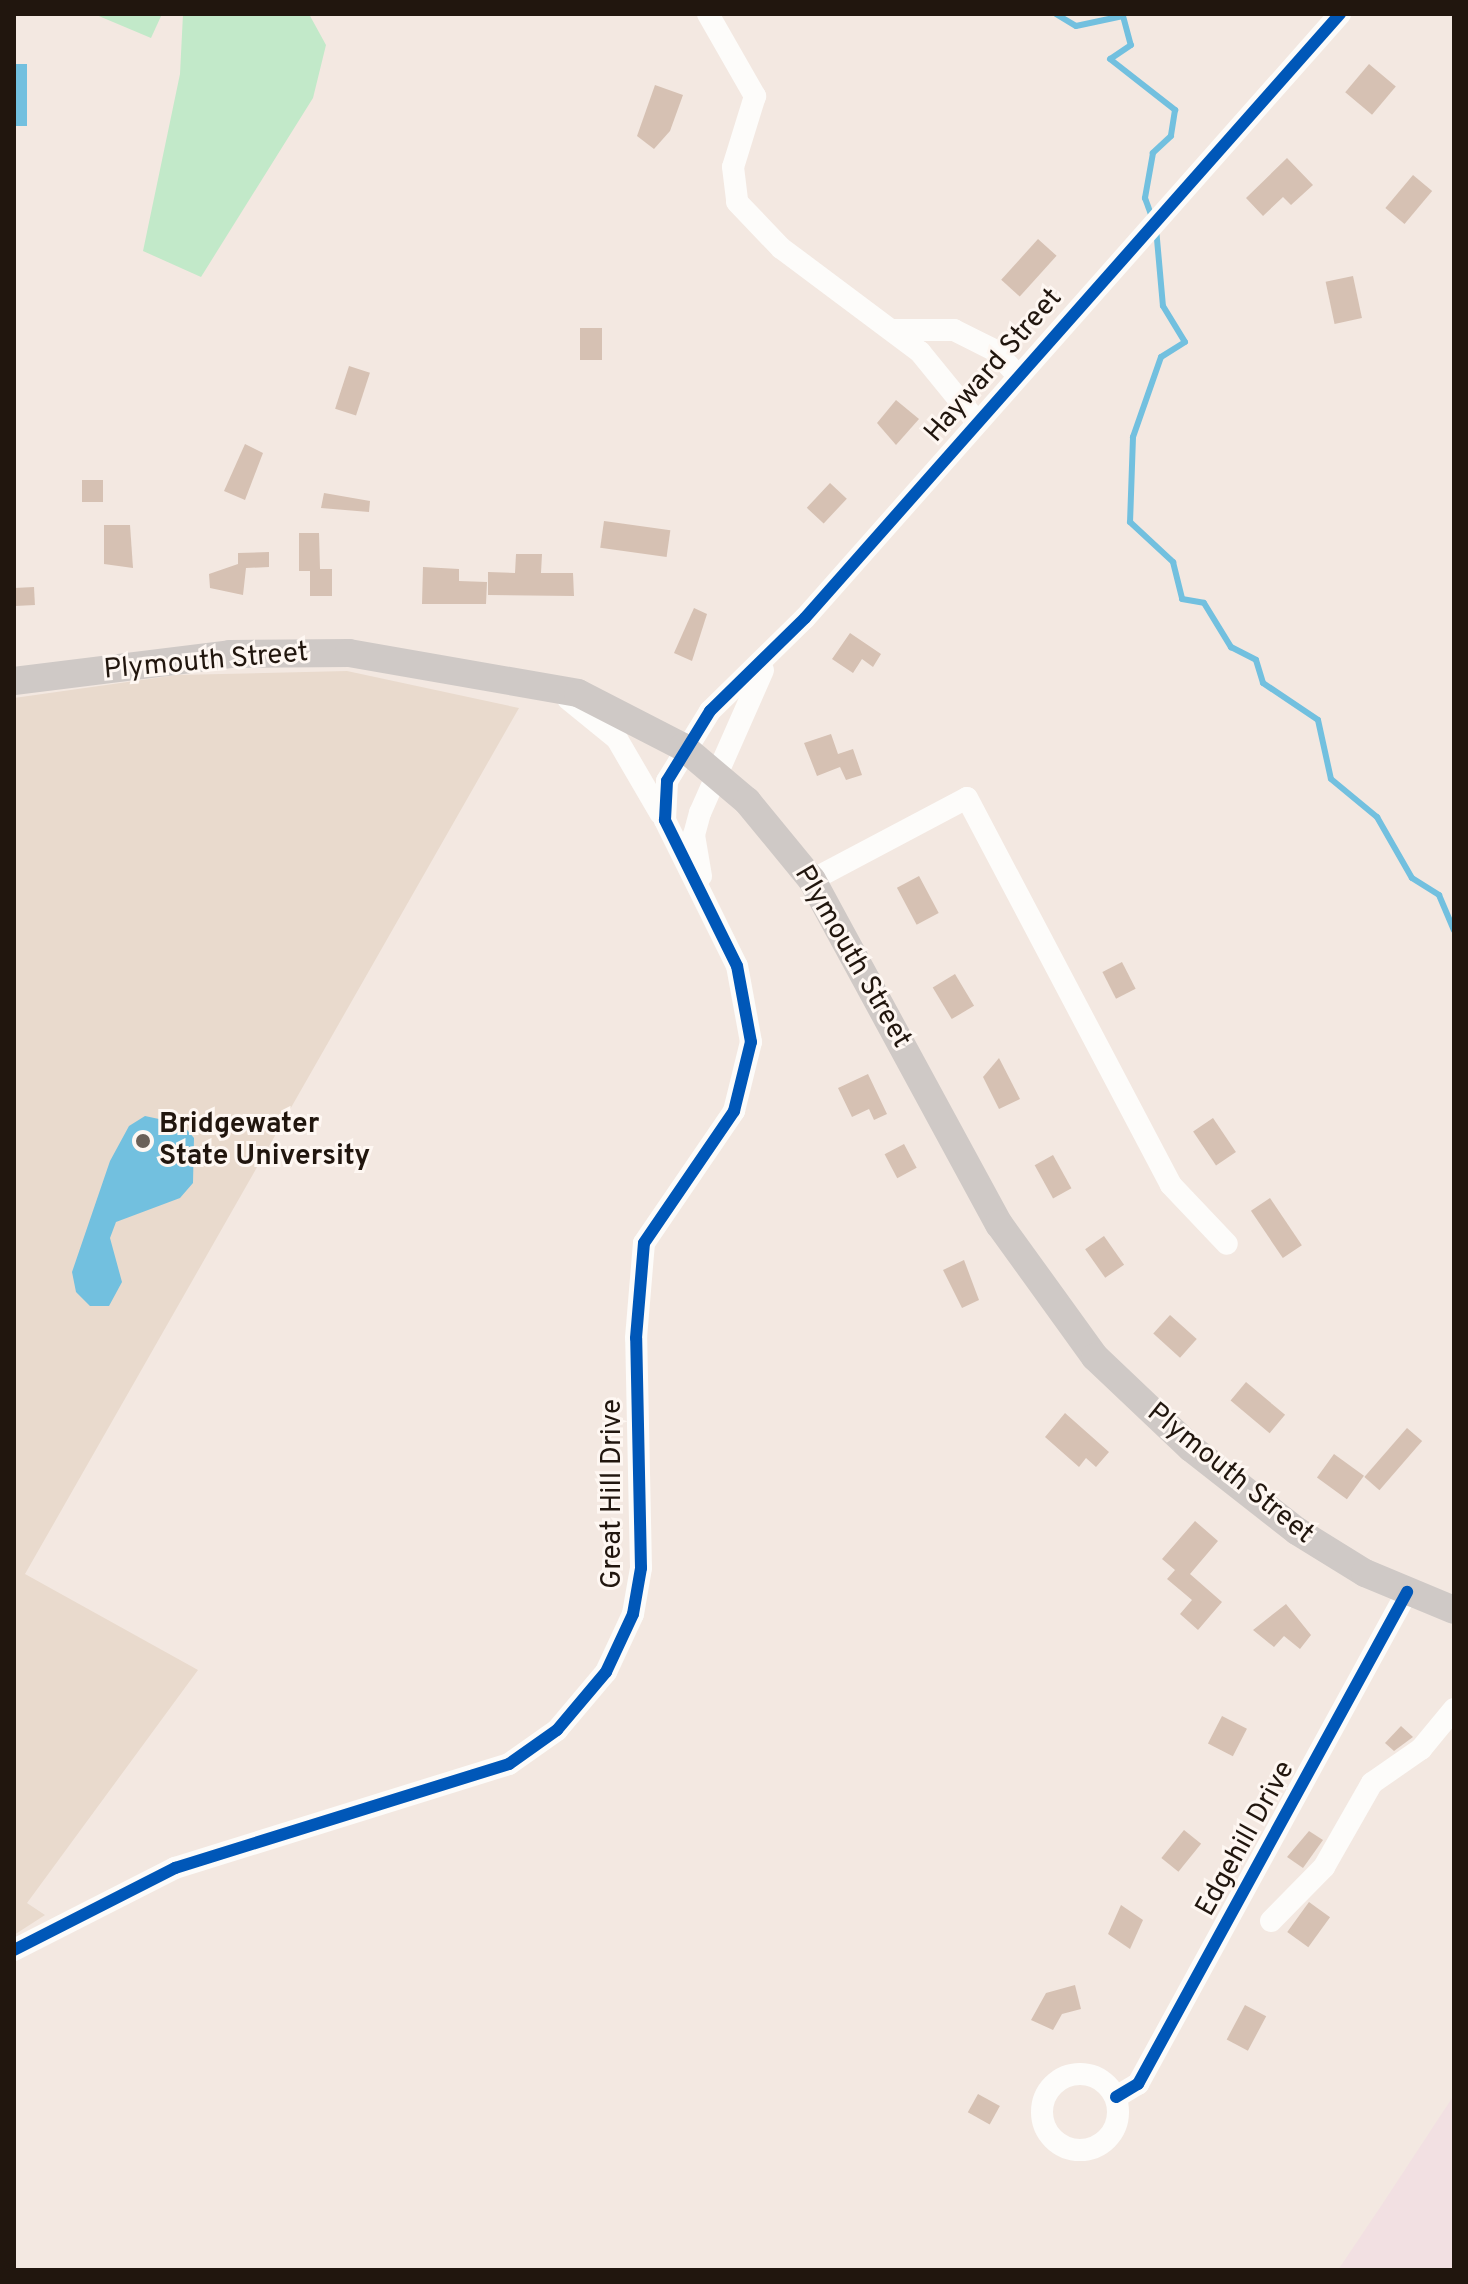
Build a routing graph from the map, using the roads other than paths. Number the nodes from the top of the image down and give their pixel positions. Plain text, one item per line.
1 (708, 14) edge
2 (1340, 14) edge
3 (892, 330) junction
4 (1018, 376) junction
5 (977, 422) junction
6 (771, 655) junction
7 (14, 681) edge
8 (555, 687) junction
9 (683, 747) junction
10 (717, 774) junction
11 (675, 845) junction
12 (812, 880) junction
13 (704, 892) junction
14 (1227, 1244) dead end
15 (1407, 1592) junction
16 (1454, 1610) edge
17 (1454, 1709) edge
18 (1271, 1921) dead end
19 (14, 1950) edge
20 (1116, 2097) dead end

1 - 3 street
2 - 4 street, Hayward Street
3 - 4 street
3 - 5 street
4 - 5 street, Hayward Street
5 - 6 street, Hayward Street
6 - 9 street, Hayward Street
6 - 10 street, Hayward Street
7 - 8 main road, Plymouth Street
8 - 9 main road, Plymouth Street
8 - 11 street, Great Hill Drive
9 - 10 main road, Plymouth Street
9 - 11 street, Great Hill Drive
10 - 12 main road, Plymouth Street
10 - 13 street, Great Hill Drive
11 - 13 street, Great Hill Drive
12 - 14 street
12 - 15 main road, Plymouth Street
13 - 19 street, Great Hill Drive
15 - 16 main road, Plymouth Street
15 - 20 street, Edgehill Drive
17 - 18 street

